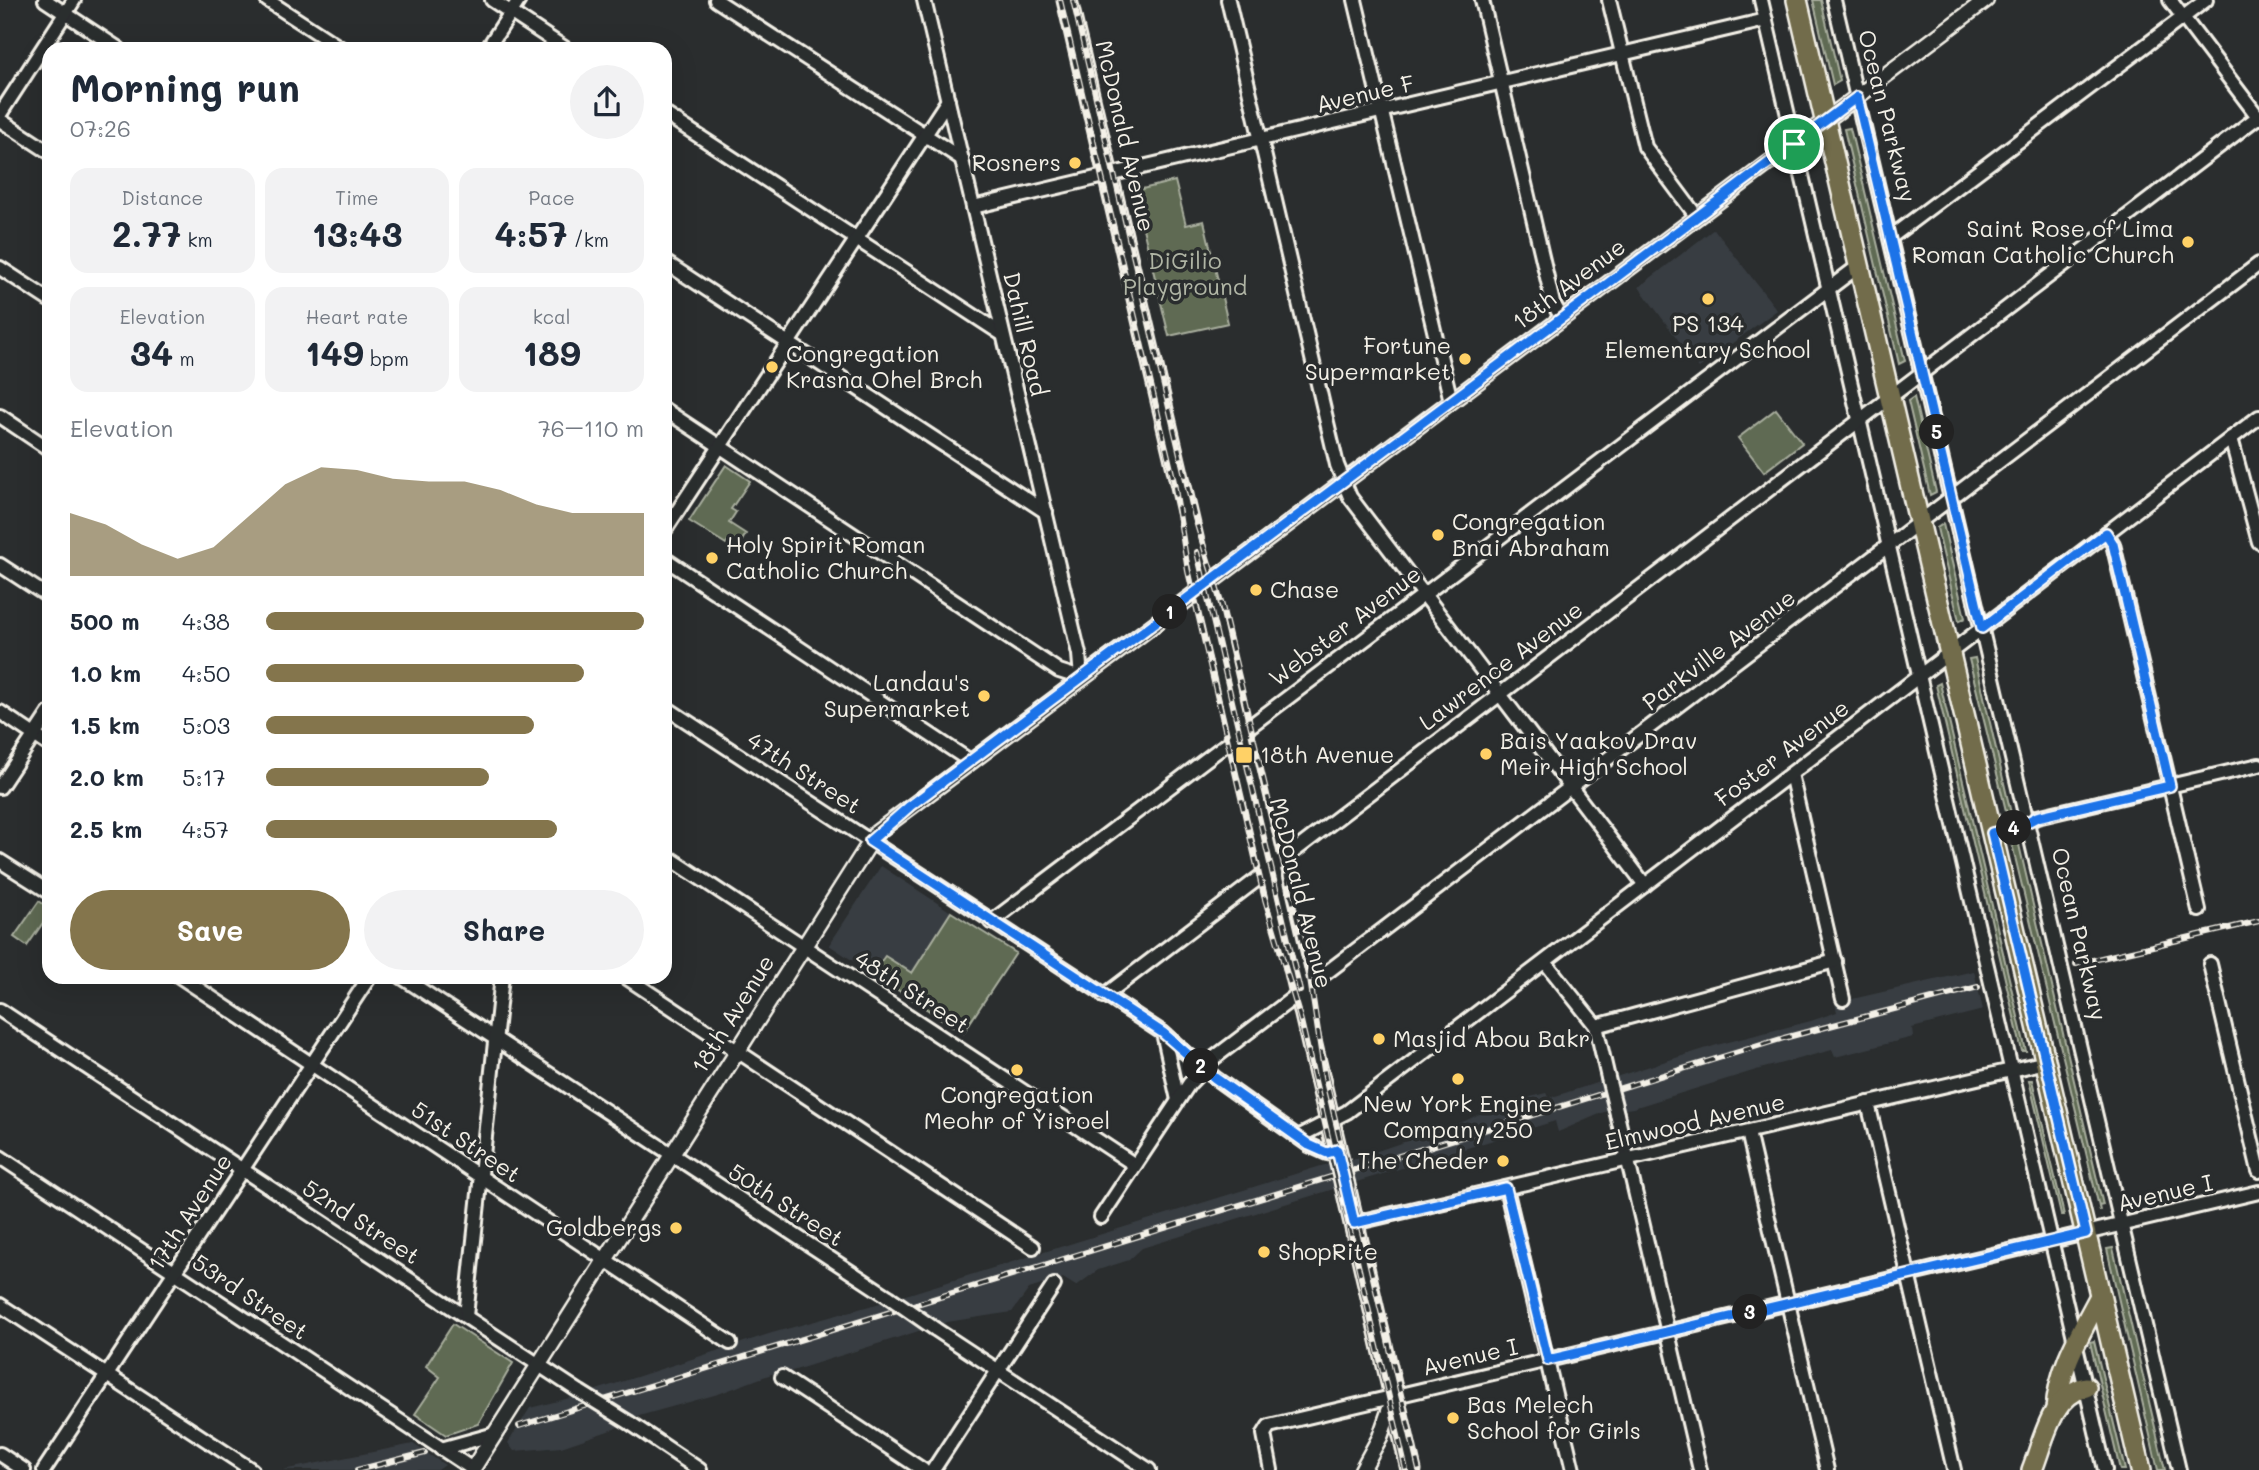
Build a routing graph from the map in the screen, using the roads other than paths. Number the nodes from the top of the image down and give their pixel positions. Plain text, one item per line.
1 (44, 0) edge
2 (74, 0) edge
3 (267, 0) edge
4 (492, 0) edge
5 (519, 0) edge
6 (716, 0) edge
7 (925, 0) edge
8 (1067, 0) edge
9 (1228, 0) edge
10 (1355, 0) edge
11 (1482, 0) edge
12 (1609, 0) edge
13 (1761, 0) edge
14 (1797, 0) edge
15 (1834, 0) edge
16 (1985, 0) edge
17 (2170, 0) edge
18 (2206, 0) edge
19 (511, 13) junction
20 (65, 14) junction
21 (2183, 17) junction
22 (1766, 20) junction
23 (47, 42) edge
24 (108, 42) edge
25 (331, 42) edge
26 (492, 42) edge
27 (555, 42) edge
28 (42, 49) edge
29 (1622, 55) junction
30 (1501, 84) junction
31 (1857, 97) junction
32 (948, 100) junction
33 (1381, 112) junction
34 (0, 114) edge
35 (2259, 117) edge
36 (672, 119) edge
37 (0, 120) edge
38 (1825, 121) junction
39 (923, 136) junction
40 (1261, 139) junction
41 (1794, 144) junction
42 (42, 147) edge
43 (962, 159) junction
44 (1109, 174) junction
45 (973, 207) junction
46 (1697, 217) junction
47 (1891, 237) junction
48 (856, 240) junction
49 (2259, 264) edge
50 (1860, 265) junction
51 (672, 267) edge
52 (0, 268) edge
53 (1827, 289) junction
54 (42, 295) edge
55 (1562, 318) junction
56 (1002, 334) junction
57 (787, 343) junction
58 (1923, 371) junction
59 (1890, 395) junction
60 (1451, 401) junction
61 (672, 415) edge
62 (0, 416) edge
63 (2259, 417) edge
64 (1857, 420) junction
65 (2231, 438) junction
66 (42, 444) edge
67 (720, 447) junction
68 (1344, 481) junction
69 (1952, 499) junction
70 (1046, 512) junction
71 (672, 519) edge
72 (1920, 523) junction
73 (2106, 533) junction
74 (2259, 542) edge
75 (1888, 548) junction
76 (672, 564) edge
77 (0, 565) edge
78 (1203, 586) junction
79 (42, 592) edge
80 (1424, 594) junction
81 (1982, 628) junction
82 (1950, 652) junction
83 (1918, 676) junction
84 (1081, 678) junction
85 (1500, 694) junction
86 (0, 712) edge
87 (672, 712) edge
88 (42, 723) edge
89 (1238, 733) junction
90 (34, 735) junction
91 (42, 740) edge
92 (970, 761) junction
93 (2259, 765) edge
94 (1791, 774) junction
95 (2170, 786) junction
96 (0, 787) edge
97 (1572, 788) junction
98 (2028, 822) junction
99 (1992, 833) junction
100 (870, 841) junction
101 (672, 860) edge
102 (0, 861) edge
103 (1270, 868) junction
104 (1645, 885) junction
105 (42, 888) edge
106 (2199, 910) dead end
107 (991, 922) junction
108 (803, 946) junction
109 (1835, 961) junction
110 (1545, 962) junction
111 (2210, 964) dead end
112 (191, 984) edge
113 (365, 984) edge
114 (412, 984) edge
115 (501, 984) edge
116 (636, 984) edge
117 (1301, 994) junction
118 (1104, 996) junction
119 (1843, 999) dead end
120 (0, 1010) edge
121 (1596, 1026) junction
122 (1163, 1033) junction
123 (495, 1040) junction
124 (737, 1051) junction
125 (2046, 1062) junction
126 (313, 1063) junction
127 (1204, 1069) junction
128 (2011, 1070) junction
129 (1178, 1100) junction
130 (1868, 1103) junction
131 (1330, 1121) junction
132 (1748, 1132) junction
133 (1300, 1136) junction
134 (1338, 1155) junction
135 (670, 1156) junction
136 (0, 1157) edge
137 (1627, 1160) junction
138 (1135, 1165) junction
139 (243, 1170) junction
140 (2259, 1171) edge
141 (480, 1178) junction
142 (1506, 1188) junction
143 (2259, 1192) edge
144 (1101, 1217) dead end
145 (1354, 1223) junction
146 (2123, 1224) junction
147 (2086, 1233) junction
148 (2052, 1241) junction
149 (1033, 1247) dead end
150 (605, 1260) junction
151 (175, 1273) junction
152 (1909, 1275) junction
153 (1054, 1285) dead end
154 (2100, 1296) junction
155 (1788, 1303) junction
156 (0, 1305) edge
157 (466, 1316) junction
158 (1668, 1332) junction
159 (2076, 1342) junction
160 (730, 1343) dead end
161 (1548, 1360) junction
162 (539, 1365) junction
163 (998, 1371) junction
164 (107, 1376) junction
165 (782, 1377) dead end
166 (2086, 1387) junction
167 (1394, 1396) junction
168 (2056, 1410) junction
169 (495, 1434) junction
170 (441, 1449) junction
171 (0, 1454) edge
172 (24, 1470) edge
173 (44, 1470) edge
174 (252, 1470) edge
175 (473, 1470) edge
176 (700, 1470) edge
177 (923, 1470) edge
178 (933, 1470) edge
179 (1149, 1470) edge
180 (1272, 1470) edge
181 (1362, 1470) edge
182 (1411, 1470) edge
183 (1573, 1470) edge
184 (1700, 1470) edge
185 (1827, 1470) edge
186 (1954, 1470) edge
187 (2032, 1470) edge
188 (2105, 1470) edge
189 (2141, 1470) edge
190 (2179, 1470) edge

1 - 20 street
2 - 20 street
3 - 25 street
4 - 19 street
5 - 19 street
6 - 39 street
7 - 32 street, Dahill Road
8 - 44 main road, McDonald Avenue
9 - 40 street
10 - 33 street
11 - 30 street
12 - 29 street
13 - 22 street
14 - 38 main road
15 - 31 street, Ocean Parkway
16 - 31 street, 18th Avenue
17 - 21 street
18 - 21 street
19 - 26 street
19 - 27 street
20 - 23 street
20 - 24 street
21 - 35 street
21 - 47 street
22 - 29 street, Avenue F
22 - 41 street
28 - 34 street
29 - 30 street, Avenue F
29 - 46 street
30 - 33 street, Avenue F
30 - 55 street
31 - 38 street, 18th Avenue
31 - 47 street, Ocean Parkway
32 - 39 street
32 - 43 street, Dahill Road
33 - 40 street, Avenue F
33 - 60 street
35 - 58 street, Lawrence Avenue
36 - 48 street
37 - 42 street
38 - 41 street, 18th Avenue
38 - 50 main road
39 - 43 street
39 - 48 street
40 - 44 street, Avenue F
40 - 68 street
41 - 46 street, 18th Avenue
41 - 53 street
43 - 45 street, Dahill Road
44 - 45 street, Avenue F
44 - 78 main road, McDonald Avenue
45 - 56 street, Dahill Road
46 - 55 street, 18th Avenue
47 - 58 street, Ocean Parkway
48 - 56 street
48 - 57 street
49 - 69 street, Parkville Avenue
50 - 53 street, Webster Avenue
50 - 59 main road
51 - 57 street
52 - 54 street
53 - 64 street
53 - 80 street, Webster Avenue
55 - 60 street, 18th Avenue
56 - 70 street, Dahill Road
57 - 67 street
57 - 70 street
58 - 59 street, Lawrence Avenue
58 - 69 street, Ocean Parkway
59 - 64 street, Lawrence Avenue
59 - 72 main road
60 - 68 street, 18th Avenue
61 - 67 street
62 - 66 street
63 - 65 street, Foster Avenue
64 - 75 street
64 - 85 street, Lawrence Avenue
65 - 73 street, Foster Avenue
65 - 74 street
67 - 71 street
67 - 84 street
68 - 78 street, 18th Avenue
68 - 80 street
69 - 72 street, Parkville Avenue
69 - 81 street, Ocean Parkway
70 - 84 street, Dahill Road
72 - 75 street, Parkville Avenue
72 - 82 main road
73 - 81 street, Foster Avenue
73 - 95 street
75 - 83 street
75 - 97 street, Parkville Avenue
76 - 92 street
77 - 79 street
78 - 84 street, 18th Avenue
78 - 89 main road, McDonald Avenue
80 - 85 street
80 - 89 street, Webster Avenue
81 - 82 street, Foster Avenue
81 - 98 street, Ocean Parkway
82 - 83 street, Foster Avenue
82 - 99 main road
83 - 94 street, Foster Avenue
83 - 128 street
84 - 92 street, 18th Avenue
85 - 97 street
85 - 103 street, Lawrence Avenue
86 - 90 street
87 - 100 street, 47th Street
88 - 90 street
89 - 103 main road, McDonald Avenue
89 - 107 street, Webster Avenue
90 - 91 street
90 - 96 street
92 - 100 street, 18th Avenue
93 - 95 street
94 - 104 street, Foster Avenue
94 - 109 street
95 - 98 street
95 - 106 street
97 - 104 street
97 - 117 street, Parkville Avenue
98 - 99 street
98 - 146 street, Ocean Parkway
99 - 125 main road
100 - 107 street, 47th Street
100 - 108 street, 18th Avenue
101 - 108 street, 48th Street
102 - 105 street
103 - 117 main road, McDonald Avenue
103 - 118 street, Lawrence Avenue
104 - 110 street, Foster Avenue
107 - 118 street, 47th Street
108 - 124 street, 18th Avenue
108 - 138 street, 48th Street
109 - 119 street
109 - 121 street
110 - 121 street
110 - 131 street, Foster Avenue
111 - 140 street
112 - 126 street, 51st Street
113 - 126 street, 17th Avenue
114 - 123 street, 50th Street
115 - 123 street
116 - 124 street
117 - 127 street, Parkville Avenue
117 - 131 main road, McDonald Avenue
118 - 122 street, 47th Street
120 - 139 street, 52nd Street
121 - 137 street, bridge
122 - 127 street, 47th Street
122 - 129 street
123 - 135 street, 50th Street
123 - 141 street
124 - 135 street, 18th Avenue
124 - 149 street
125 - 128 street, Elmwood Avenue
125 - 147 main road
126 - 139 street, 17th Avenue
126 - 141 street, 51st Street
127 - 129 street, Parkville Avenue
127 - 133 street, 47th Street
128 - 130 street, Elmwood Avenue
128 - 148 street
129 - 138 street, Parkville Avenue
130 - 132 street, Elmwood Avenue
130 - 152 street
131 - 133 street
131 - 134 main road, McDonald Avenue
132 - 137 street, Elmwood Avenue
132 - 155 street
133 - 134 street, 47th Street
134 - 145 main road, McDonald Avenue, bridge
135 - 150 street, 18th Avenue
135 - 163 street, 50th Street, bridge
136 - 151 street, 53rd Street
137 - 142 street, Elmwood Avenue
137 - 158 street
138 - 144 street, Parkville Avenue
139 - 151 street, 17th Avenue
139 - 157 street, 52nd Street
141 - 150 street, 51st Street
141 - 157 street
142 - 145 street, Elmwood Avenue
142 - 161 street
143 - 146 street, Avenue I
145 - 167 main road, McDonald Avenue
146 - 147 street, Avenue I
146 - 190 street, Ocean Parkway
147 - 148 street, Avenue I
147 - 154 main road
148 - 152 street, Avenue I
148 - 159 street
150 - 160 street, 51st Street
150 - 162 street, 18th Avenue
151 - 164 street, 17th Avenue
151 - 170 street, 53rd Street
152 - 155 street, Avenue I
152 - 186 street
153 - 163 street
154 - 159 main road
154 - 189 main road
155 - 158 street, Avenue I
155 - 185 street
156 - 164 street
157 - 162 street, 52nd Street
158 - 161 street, Avenue I
158 - 184 street
159 - 166 street
159 - 168 main road
161 - 167 street, Avenue I
161 - 183 street
162 - 169 street, 18th Avenue
162 - 176 street, 52nd Street, bridge
163 - 178 street
163 - 179 street, 50th Street
164 - 173 street, 17th Avenue
164 - 174 street
165 - 177 street
166 - 168 main road
166 - 188 street
167 - 180 street, Avenue I
167 - 181 street
167 - 182 main road, McDonald Avenue
168 - 187 main road
169 - 170 street
169 - 175 street, 18th Avenue
170 - 175 street, 53rd Street
171 - 172 street

